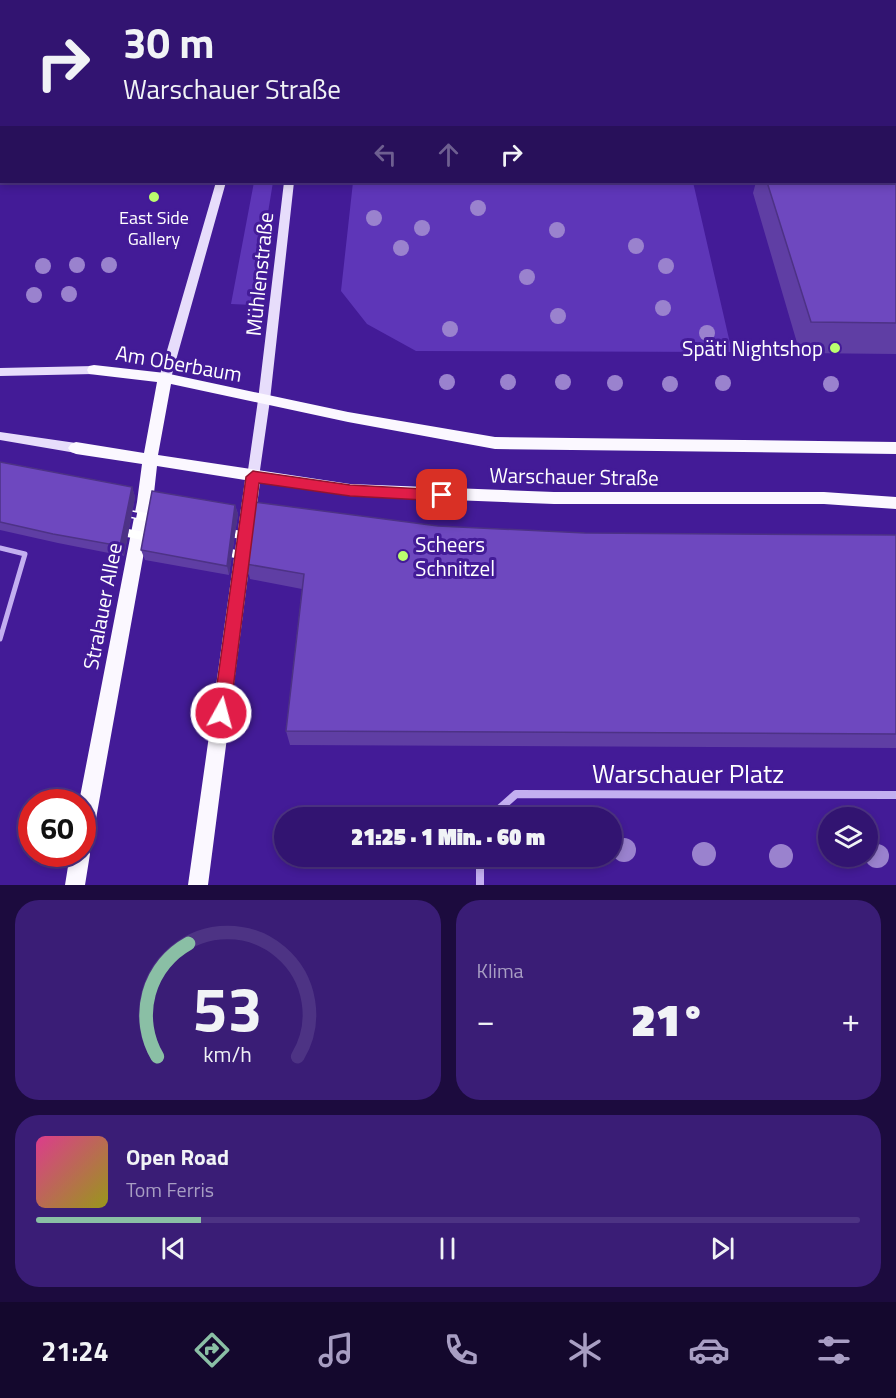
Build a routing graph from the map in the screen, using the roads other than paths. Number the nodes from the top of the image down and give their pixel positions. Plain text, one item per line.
1 (220, 183) edge
2 (289, 183) edge
3 (94, 370) joint
4 (0, 372) edge
5 (165, 378) junction
6 (264, 400) junction
7 (348, 417) joint
8 (0, 436) edge
9 (76, 448) joint
10 (896, 448) edge
11 (150, 459) junction
12 (253, 477) junction
13 (896, 503) edge
14 (0, 548) edge
15 (0, 639) edge
16 (92, 789) edge
17 (896, 795) edge
18 (501, 807) edge
19 (78, 867) edge
20 (480, 867) edge
21 (75, 885) edge
22 (198, 885) edge
23 (480, 885) edge

1 - 5 main road
2 - 6 main road, Mühlenstraße
3 - 4 main road, Am Oberbaum
3 - 5 main road, Am Oberbaum
5 - 6 main road, Am Oberbaum
5 - 11 main road, Stralauer Allee
6 - 7 main road, Am Oberbaum
6 - 12 main road, Mühlenstraße
7 - 10 main road, Warschauer Straße
8 - 9 main road
9 - 11 main road, Warschauer Straße
11 - 12 main road, Warschauer Straße
11 - 16 main road, Stralauer Allee
12 - 13 main road, Warschauer Straße
12 - 22 main road
14 - 15 lane
17 - 18 street, Warschauer Platz
19 - 21 main road
20 - 23 street

